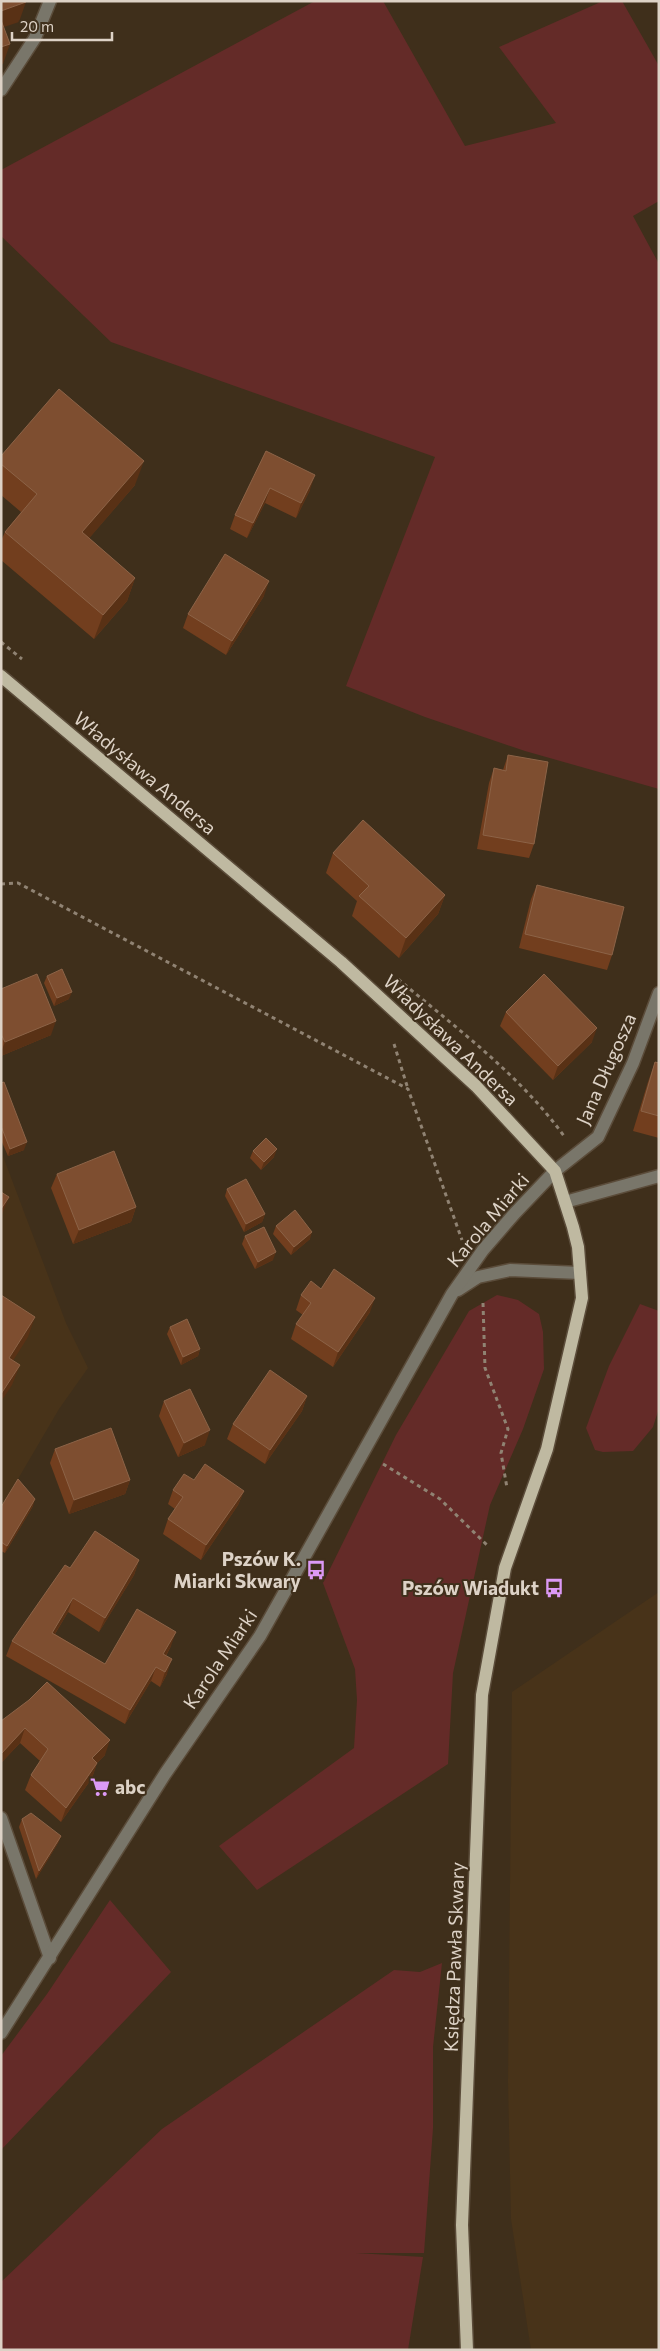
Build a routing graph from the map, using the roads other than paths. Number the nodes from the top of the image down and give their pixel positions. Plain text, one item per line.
1 (50, 1) edge
2 (1, 90) edge
3 (1, 676) edge
4 (659, 993) edge
5 (555, 1172) junction
6 (659, 1176) edge
7 (565, 1202) junction
8 (580, 1273) junction
9 (452, 1294) junction
10 (505, 1568) joint
11 (1, 1818) edge
12 (50, 1958) junction
13 (1, 2033) edge
14 (467, 2350) edge

1 - 2 street
3 - 5 main road, Władysława Andersa
4 - 5 street, Jana Długosza
5 - 7 main road, Władysława Andersa
5 - 9 street, Karola Miarki
6 - 7 street
7 - 8 main road, Władysława Andersa
8 - 9 street, Karola Miarki
8 - 10 main road, Władysława Andersa
9 - 12 street, Karola Miarki
10 - 14 main road, Księdza Pawła Skwary
11 - 12 street
12 - 13 street, Karola Miarki

